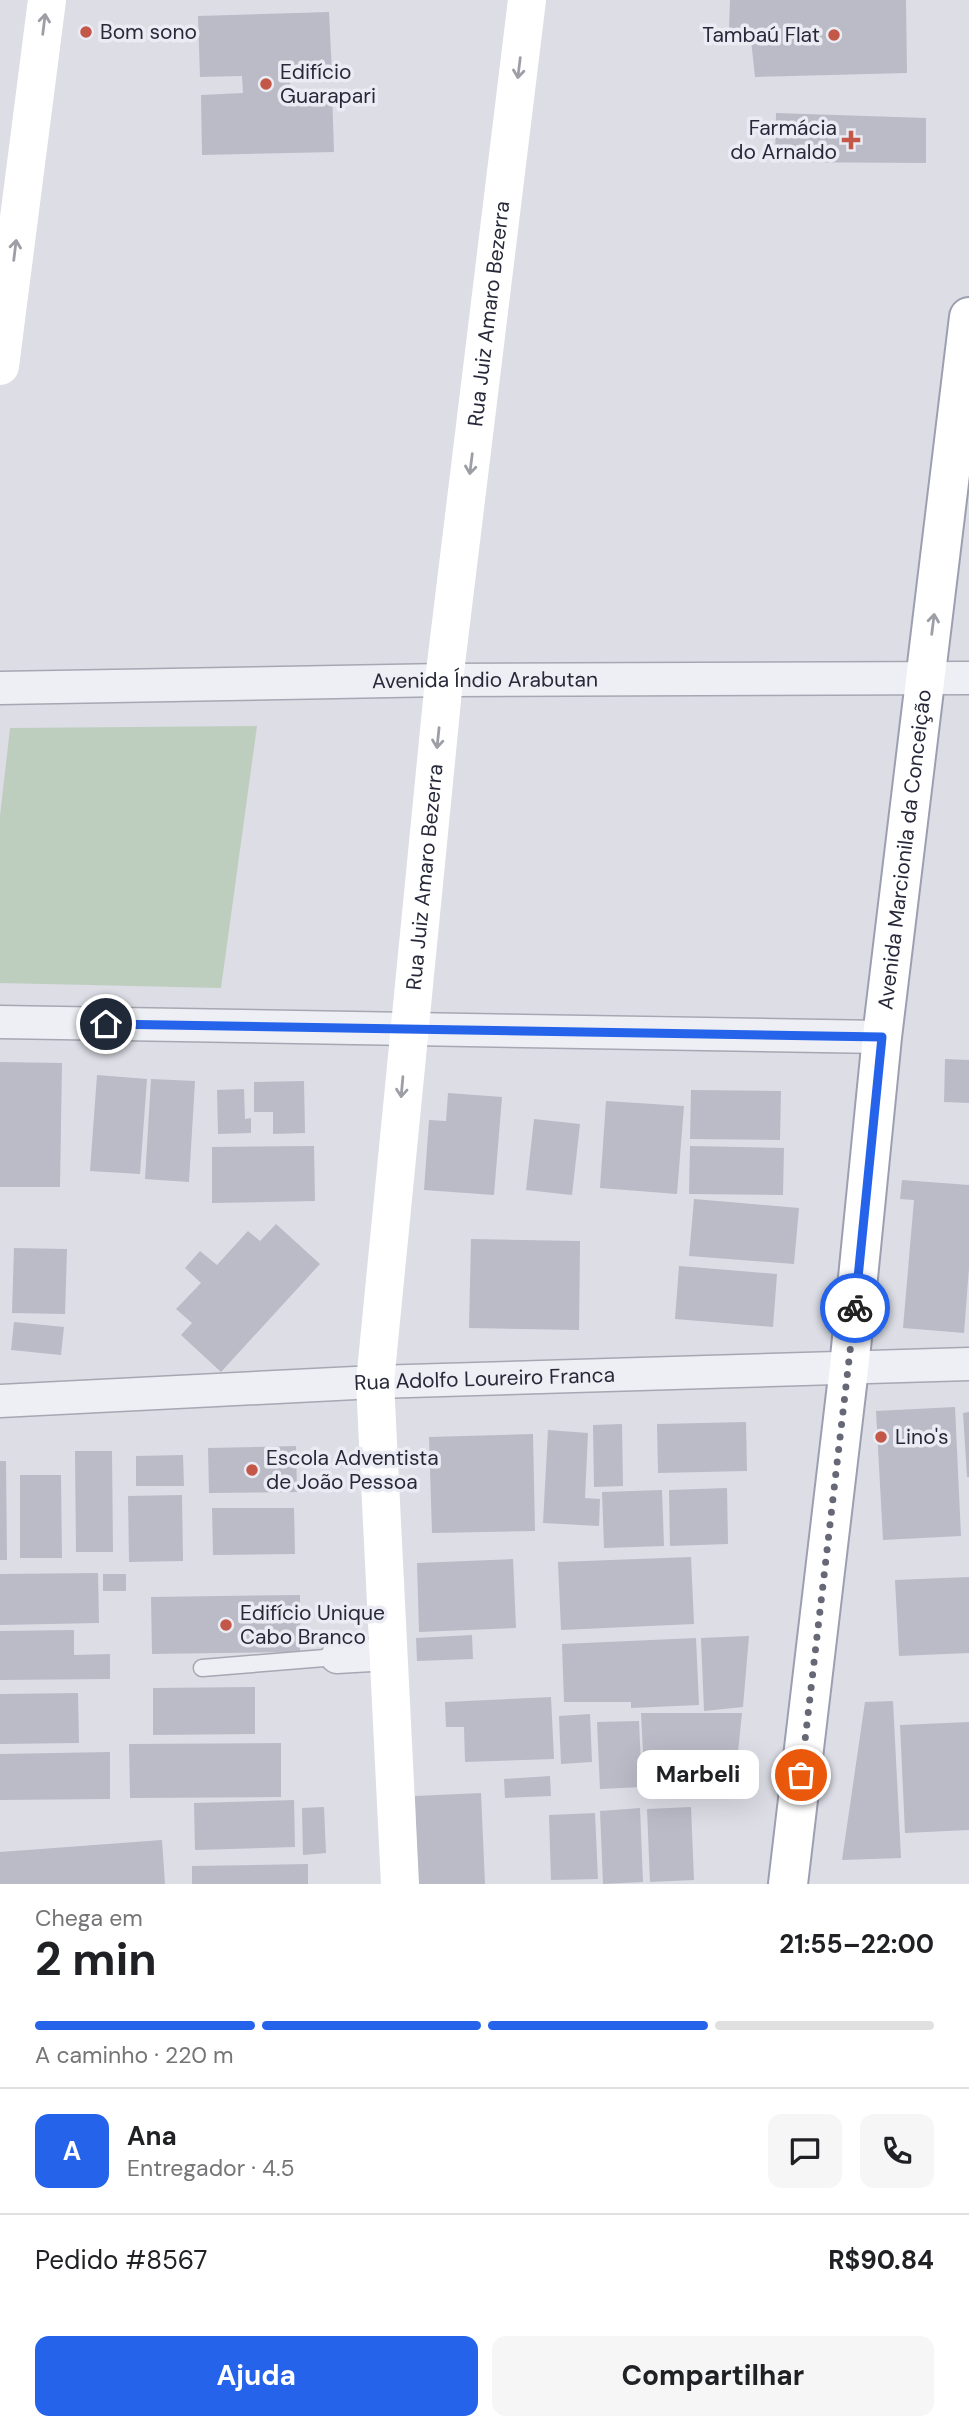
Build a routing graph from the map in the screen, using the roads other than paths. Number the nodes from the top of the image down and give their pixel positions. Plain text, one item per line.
1 (47, 0) edge
2 (527, 0) edge
3 (969, 317) edge
4 (0, 360) edge
5 (969, 678) edge
6 (926, 679) junction
7 (444, 680) junction
8 (0, 688) edge
9 (0, 1022) edge
10 (408, 1029) junction
11 (882, 1037) junction
12 (969, 1364) edge
13 (849, 1368) junction
14 (375, 1382) junction
15 (0, 1401) edge
16 (388, 1654) junction
17 (337, 1657) joint
18 (202, 1668) dead end
19 (400, 1884) edge
20 (788, 1884) edge

4 -> 1 main road
2 -> 7 main road, Rua Juiz Amaro Bezerra
6 -> 3 main road, Avenida Marcionila da Conceição
5 - 6 street, Avenida Índio Arabutan
6 - 7 street, Avenida Índio Arabutan
6 - 11 main road, Avenida Marcionila da Conceição
7 - 8 street, Avenida Índio Arabutan
7 -> 10 main road, Rua Juiz Amaro Bezerra
9 - 10 street
10 - 11 street
10 -> 14 main road, Rua Juiz Amaro Bezerra
11 - 13 main road, Avenida Marcionila da Conceição
12 - 13 street, Rua Adolfo Loureiro Franca
13 - 14 street, Rua Adolfo Loureiro Franca
13 - 20 main road, Avenida Marcionila da Conceição
14 - 15 street, Rua Adolfo Loureiro Franca
14 - 16 main road, Rua Juiz Amaro Bezerra
16 - 17 street
16 - 19 main road, Rua Juiz Amaro Bezerra
17 - 18 lane

